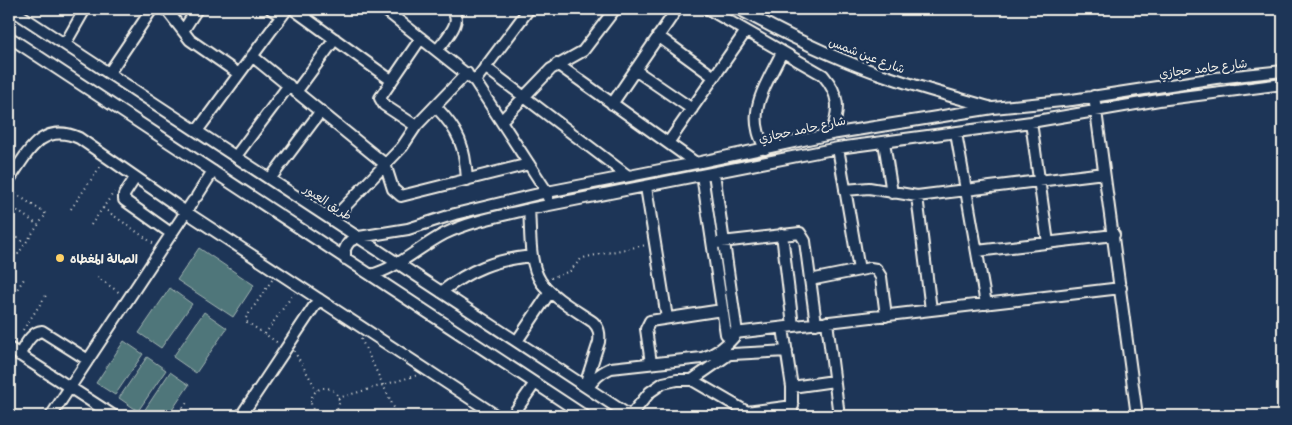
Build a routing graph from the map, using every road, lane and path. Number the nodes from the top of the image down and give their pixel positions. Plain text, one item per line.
1 (11, 9) edge
2 (85, 9) edge
3 (152, 9) edge
4 (166, 9) edge
5 (197, 9) edge
6 (271, 9) edge
7 (293, 9) edge
8 (384, 9) edge
9 (451, 9) edge
10 (529, 9) edge
11 (677, 9) edge
12 (708, 9) edge
13 (739, 9) edge
14 (611, 10) edge
15 (284, 12) edge
16 (182, 31) junction
17 (746, 31) junction
18 (658, 36) junction
19 (9, 37) edge
20 (421, 38) junction
21 (335, 39) junction
22 (65, 44) junction
23 (437, 51) junction
24 (782, 52) junction
25 (252, 56) junction
26 (557, 64) junction
27 (485, 67) junction
28 (635, 70) junction
29 (1283, 71) edge
30 (109, 73) junction
31 (467, 73) junction
32 (239, 74) junction
33 (714, 78) junction
34 (391, 80) junction
35 (475, 81) junction
36 (1283, 84) edge
37 (292, 89) junction
38 (1094, 96) junction
39 (524, 97) junction
40 (612, 104) junction
41 (436, 107) junction
42 (993, 108) junction
43 (692, 109) junction
44 (320, 111) junction
45 (1096, 111) junction
46 (501, 121) junction
47 (1031, 122) junction
48 (416, 126) junction
49 (197, 131) junction
50 (956, 133) junction
51 (831, 134) junction
52 (884, 142) junction
53 (668, 143) junction
54 (838, 148) junction
55 (765, 149) junction
56 (236, 156) junction
57 (106, 158) junction
58 (696, 163) junction
59 (385, 164) junction
60 (529, 164) junction
61 (213, 171) junction
62 (714, 173) junction
63 (1104, 173) junction
64 (702, 175) junction
65 (628, 176) junction
66 (135, 178) junction
67 (270, 179) junction
68 (9, 180) edge
69 (467, 180) junction
70 (1039, 181) junction
71 (646, 187) junction
72 (9, 189) edge
73 (845, 190) junction
74 (965, 190) junction
75 (114, 192) dead end
76 (547, 192) junction
77 (892, 193) junction
78 (917, 196) junction
79 (9, 205) edge
80 (549, 205) junction
81 (103, 208) junction
82 (71, 210) dead end
83 (529, 210) junction
84 (186, 212) junction
85 (332, 220) junction
86 (38, 224) junction
87 (91, 225) dead end
88 (9, 232) edge
89 (172, 234) junction
90 (782, 234) junction
91 (1114, 235) junction
92 (359, 238) junction
93 (724, 242) junction
94 (26, 243) junction
95 (656, 243) junction
96 (713, 243) junction
97 (1048, 243) junction
98 (9, 249) edge
99 (162, 249) junction
100 (977, 251) junction
101 (532, 256) junction
102 (346, 258) junction
103 (398, 264) junction
104 (859, 270) junction
105 (277, 272) junction
106 (371, 275) junction
107 (97, 277) dead end
108 (24, 279) dead end
109 (810, 280) junction
110 (541, 282) junction
111 (298, 286) junction
112 (1121, 288) junction
113 (441, 292) junction
114 (550, 292) junction
115 (47, 294) dead end
116 (129, 299) junction
117 (319, 299) junction
118 (9, 301) edge
119 (986, 304) junction
120 (722, 310) junction
121 (931, 310) junction
122 (886, 316) junction
123 (667, 318) junction
124 (822, 323) junction
125 (788, 327) junction
126 (21, 333) dead end
127 (265, 334) junction
128 (732, 336) junction
129 (360, 337) dead end
130 (517, 342) junction
131 (288, 346) junction
132 (9, 348) edge
133 (728, 354) junction
134 (19, 355) junction
135 (712, 355) junction
136 (787, 356) junction
137 (88, 360) junction
138 (651, 363) junction
139 (430, 372) junction
140 (692, 380) junction
141 (834, 381) junction
142 (535, 384) junction
143 (383, 385) junction
144 (70, 387) junction
145 (586, 387) junction
146 (792, 387) junction
147 (318, 390) junction
148 (338, 398) junction
149 (188, 400) dead end
150 (314, 410) junction
151 (793, 411) edge
152 (750, 414) edge
153 (332, 415) edge
154 (51, 416) edge
155 (114, 416) edge
156 (177, 416) edge
157 (209, 416) edge
158 (219, 416) edge
159 (241, 416) edge
160 (307, 416) edge
161 (398, 416) edge
162 (497, 416) edge
163 (512, 416) edge
164 (585, 416) edge
165 (630, 416) edge
166 (839, 416) edge
167 (1137, 416) edge

1 - 22 street, طريق العبور
2 - 22 street
3 - 30 street
4 - 16 street
5 - 16 street
6 - 15 street
7 - 21 street
8 - 20 street
9 - 23 street
10 - 27 street
11 - 18 street
12 - 17 street
13 - 42 street, شارع عين شمس
14 - 26 street
15 - 25 street
16 - 32 street
17 - 24 street
17 - 33 street
18 - 28 street
18 - 33 street
19 - 61 street
20 - 23 street
20 - 34 street
21 - 34 street
21 - 37 street
22 - 30 street, طريق العبور
23 - 31 street
24 - 51 street
24 - 55 street
25 - 32 street
25 - 37 street
26 - 39 street
26 - 40 street
27 - 35 street
27 - 39 street
28 - 40 street
28 - 43 street
29 - 38 street, شارع حامد حجازي
30 - 49 street, طريق العبور
31 - 35 street
31 - 41 street
32 - 49 street
33 - 43 street
34 - 48 street
35 - 46 street
36 - 45 street, شارع حامد حجازي
37 - 44 street
37 - 56 street
38 - 42 street, شارع حامد حجازي
38 - 45 street
39 - 46 street
39 - 65 street
40 - 53 street
41 - 48 street
41 - 69 street
42 - 51 street, شارع حامد حجازي
43 - 53 street
44 - 59 street
44 - 67 street
45 - 47 street, شارع حامد حجازي
45 - 63 street
46 - 60 street
47 - 50 street, شارع حامد حجازي
47 - 70 street
48 - 59 street
49 - 56 street, طريق العبور
50 - 52 street, شارع حامد حجازي
50 - 74 street
51 - 55 street, شارع حامد حجازي
52 - 54 street, شارع حامد حجازي
52 - 77 street
53 - 58 street
54 - 62 street, شارع حامد حجازي
54 - 73 street
55 - 58 street, شارع حامد حجازي
56 - 67 street, طريق العبور
57 - 66 street
57 - 68 street
57 - 82 path
58 - 65 street, شارع حامد حجازي
59 - 69 street
59 - 85 street
60 - 69 street
60 - 76 street
61 - 84 street
61 - 102 street
62 - 64 street, شارع حامد حجازي
62 - 93 street
63 - 70 street
63 - 91 street
64 - 71 street, شارع حامد حجازي
64 - 96 street
65 - 76 street, شارع حامد حجازي
66 - 84 street
66 - 89 street
67 - 85 street, طريق العبور
70 - 74 street
70 - 97 street
71 - 80 street, شارع حامد حجازي
71 - 95 street
72 - 86 path
73 - 77 street
73 - 104 street
74 - 78 street
74 - 100 street
75 - 81 path
76 - 80 street
76 - 92 street, شارع حامد حجازي
77 - 78 street
78 - 121 street
79 - 86 path
80 - 83 street, شارع حامد حجازي
81 - 87 path
81 - 99 path
83 - 101 street
83 - 103 street, شارع حامد حجازي
84 - 89 street
84 - 105 street
85 - 92 street, طريق العبور
86 - 94 path
88 - 94 path
89 - 99 street
90 - 93 street
90 - 109 street
90 - 125 street
91 - 97 street
91 - 112 street
92 - 102 street
92 - 103 street, طريق العبور
93 - 96 street
93 - 128 street
94 - 98 path
95 - 110 path
95 - 123 street
96 - 120 street
97 - 100 street
99 - 116 street
100 - 119 street
101 - 110 street
101 - 113 street
102 - 106 street
103 - 106 street, شارع حامد حجازي
103 - 113 street, طريق العبور
104 - 109 street
104 - 122 street
105 - 111 street
105 - 127 path
106 - 142 street
107 - 116 path
108 - 118 path
109 - 124 street
110 - 114 street
111 - 117 street
111 - 127 path
112 - 119 street
112 - 167 street
113 - 130 street, طريق العبور
114 - 130 street
114 - 145 street
115 - 126 path
116 - 137 street
117 - 131 street
117 - 139 street
119 - 121 street
120 - 123 street
120 - 128 street
121 - 122 street
122 - 124 street
123 - 138 street
124 - 125 street
124 - 141 street
125 - 128 street
125 - 136 street
127 - 131 path
128 - 135 street
129 - 143 path
130 - 145 street, طريق العبور
131 - 147 path
131 - 159 street
132 - 134 street
133 - 135 street
133 - 136 street
133 - 140 street
134 - 137 street
134 - 144 street
135 - 138 street
136 - 146 street
137 - 144 street
138 - 145 street
139 - 143 path
139 - 162 street
140 - 152 street
140 - 165 street
141 - 146 street
141 - 166 street
142 - 163 street
142 - 164 street
143 - 148 path
143 - 161 path
144 - 154 street
144 - 155 street
145 - 165 street, طريق العبور
146 - 151 street
147 - 148 path
147 - 150 path
148 - 153 path
149 - 156 path
150 - 153 path
150 - 160 path
151 - 152 street
157 - 158 path

